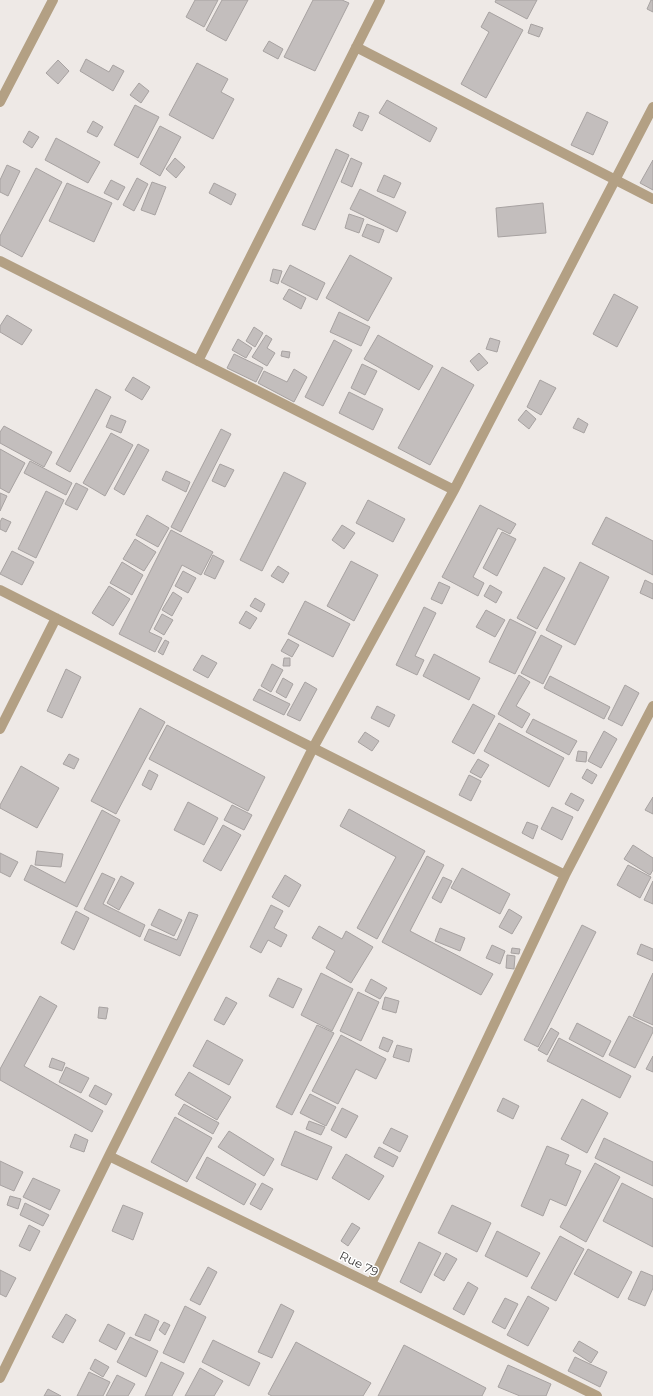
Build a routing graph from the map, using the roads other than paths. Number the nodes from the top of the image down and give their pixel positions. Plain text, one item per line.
1 (53, 0) edge
2 (380, 0) edge
3 (356, 47) junction
4 (0, 102) edge
5 (653, 107) edge
6 (615, 179) junction
7 (653, 199) edge
8 (0, 261) edge
9 (198, 361) junction
10 (454, 490) junction
11 (0, 590) edge
12 (56, 618) junction
13 (653, 706) edge
14 (0, 729) edge
15 (314, 748) junction
16 (565, 875) junction
17 (109, 1156) junction
18 (371, 1284) junction
19 (0, 1378) edge
20 (597, 1396) edge

1 - 4 street
2 - 3 street
3 - 6 street
3 - 9 street
5 - 6 street
6 - 7 street
6 - 10 street
8 - 9 street
9 - 10 street
10 - 15 street
11 - 12 street
12 - 14 street
12 - 15 street
13 - 16 street
15 - 16 street
15 - 17 street
16 - 18 street
17 - 18 street, Rue 79
17 - 19 street
18 - 20 street, Rue 79

